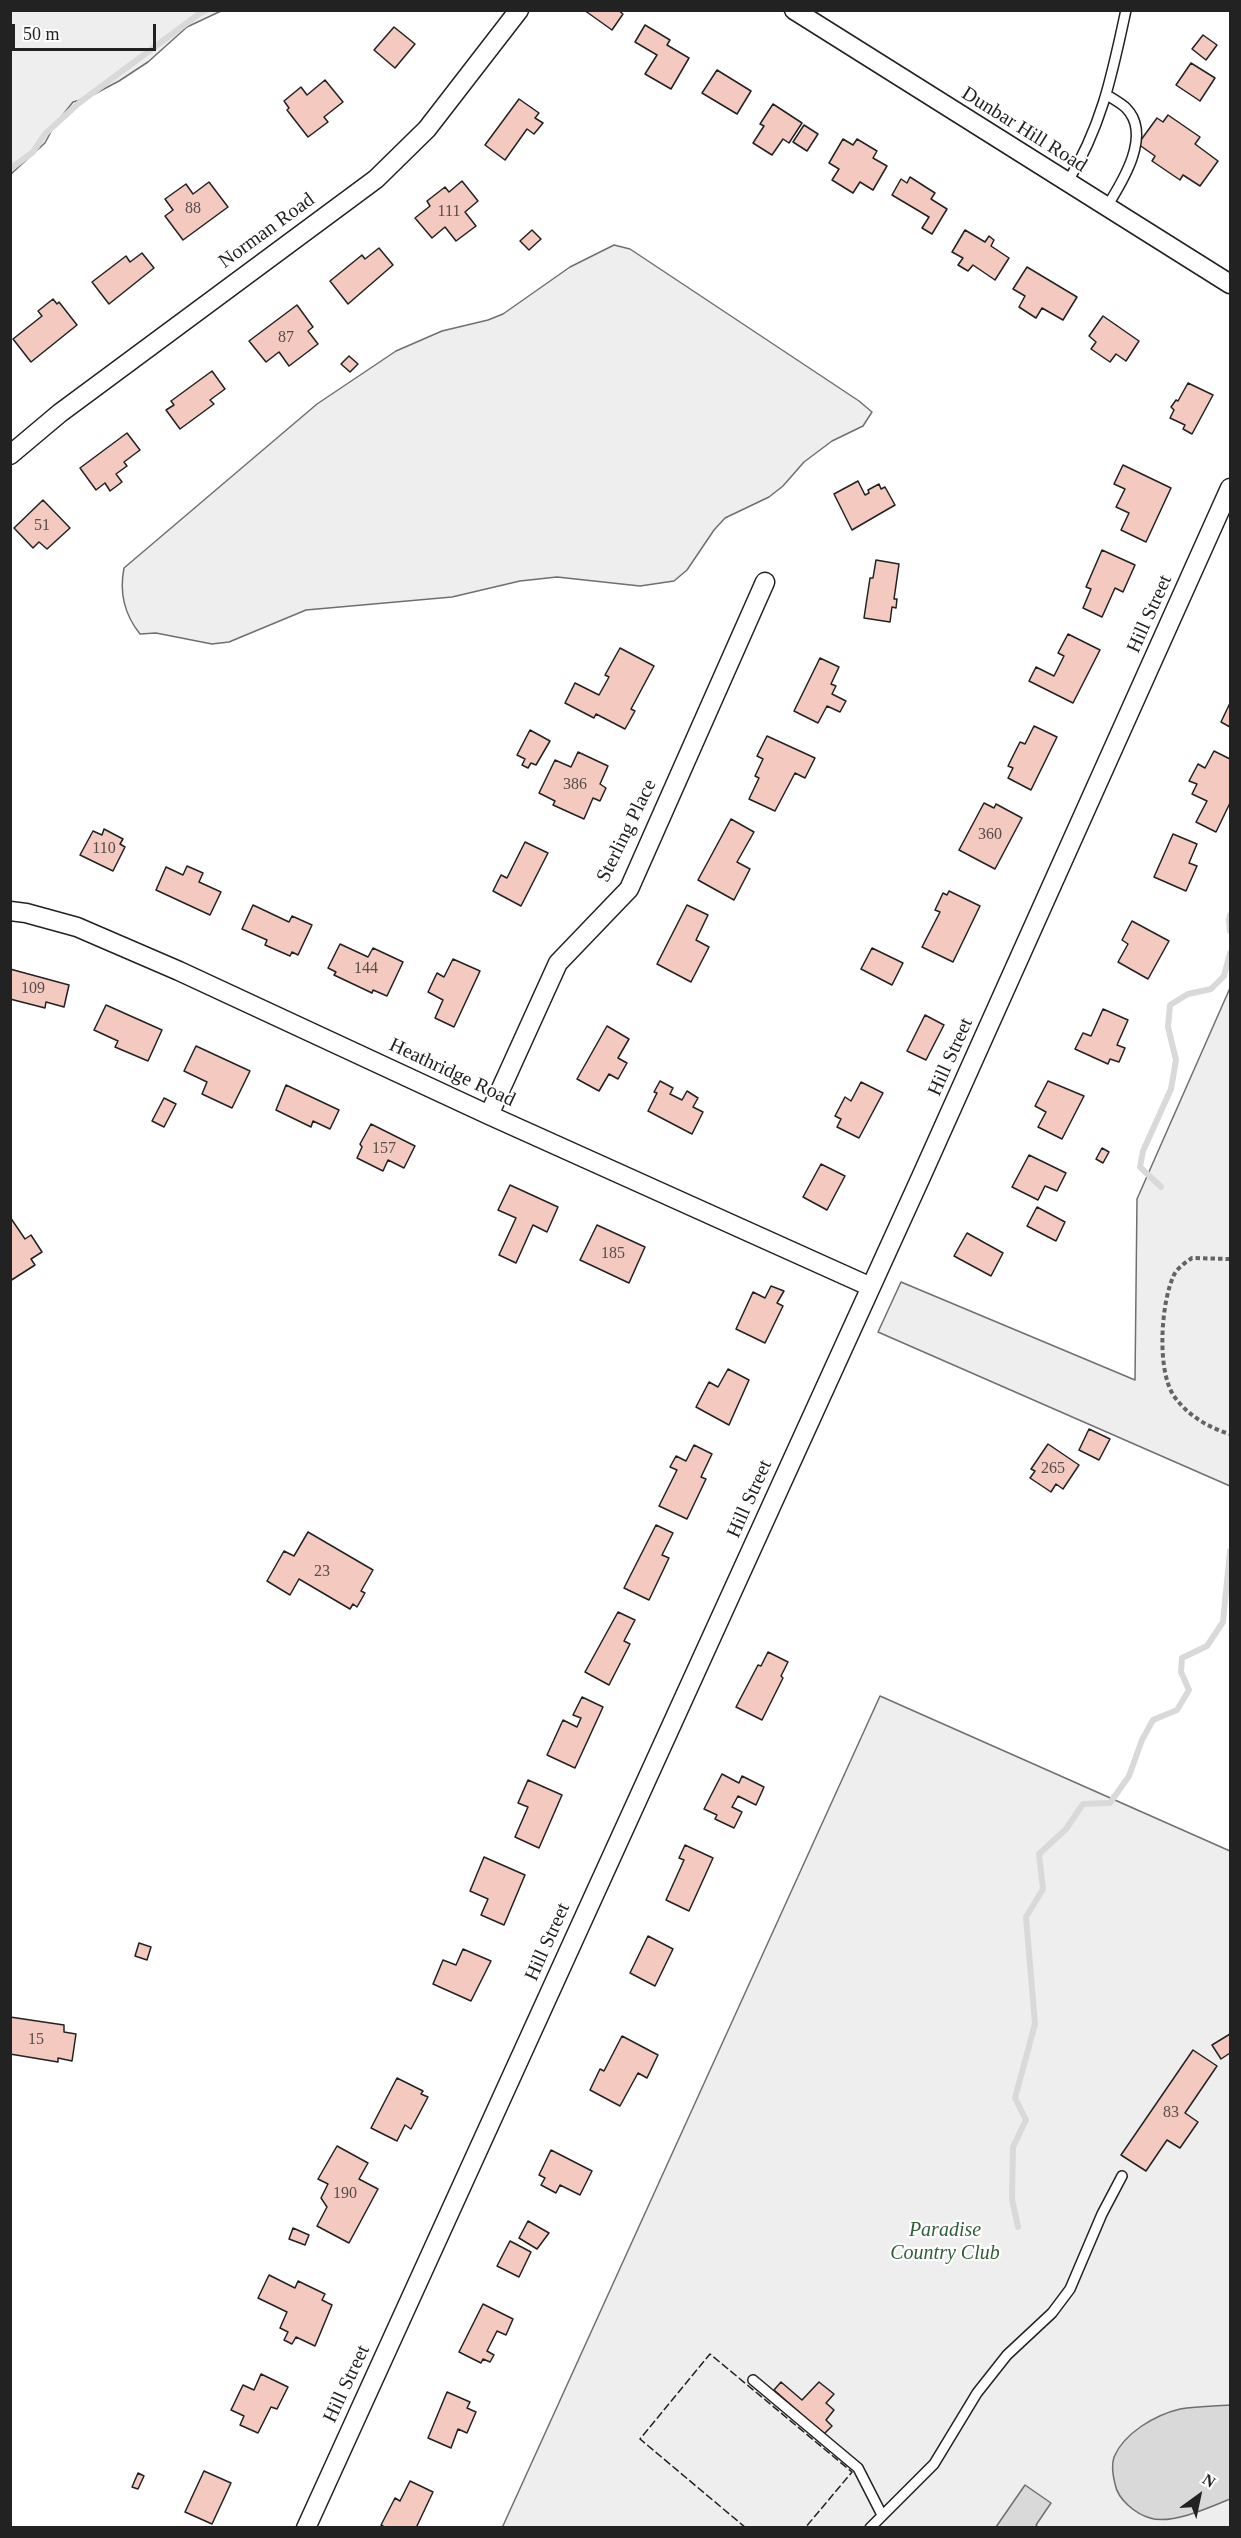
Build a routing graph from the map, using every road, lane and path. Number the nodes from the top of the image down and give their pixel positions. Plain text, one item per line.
1 (519, 10) edge
2 (794, 10) edge
3 (1126, 10) edge
4 (1107, 95) junction
5 (1067, 183) junction
6 (1106, 208) junction
7 (1230, 285) edge
8 (10, 455) edge
9 (1230, 488) edge
10 (765, 582) dead end
11 (10, 911) edge
12 (489, 1115) junction
13 (1230, 1259) edge
14 (871, 1287) junction
15 (1230, 1434) edge
16 (1122, 2176) dead end
17 (753, 2380) dead end
18 (882, 2514) junction
19 (306, 2528) edge
20 (870, 2528) edge

1 - 8 street, Norman Road
2 - 5 street, Dunbar Hill Road
3 - 4 lane
4 - 5 lane
4 - 6 lane
5 - 6 street, Dunbar Hill Road
6 - 7 street, Dunbar Hill Road
9 - 14 street, Hill Street
10 - 12 street, Sterling Place
11 - 12 street, Heathridge Road
12 - 14 street, Heathridge Road
13 - 15 path
14 - 19 street, Hill Street
16 - 18 lane
17 - 18 lane
18 - 20 lane

